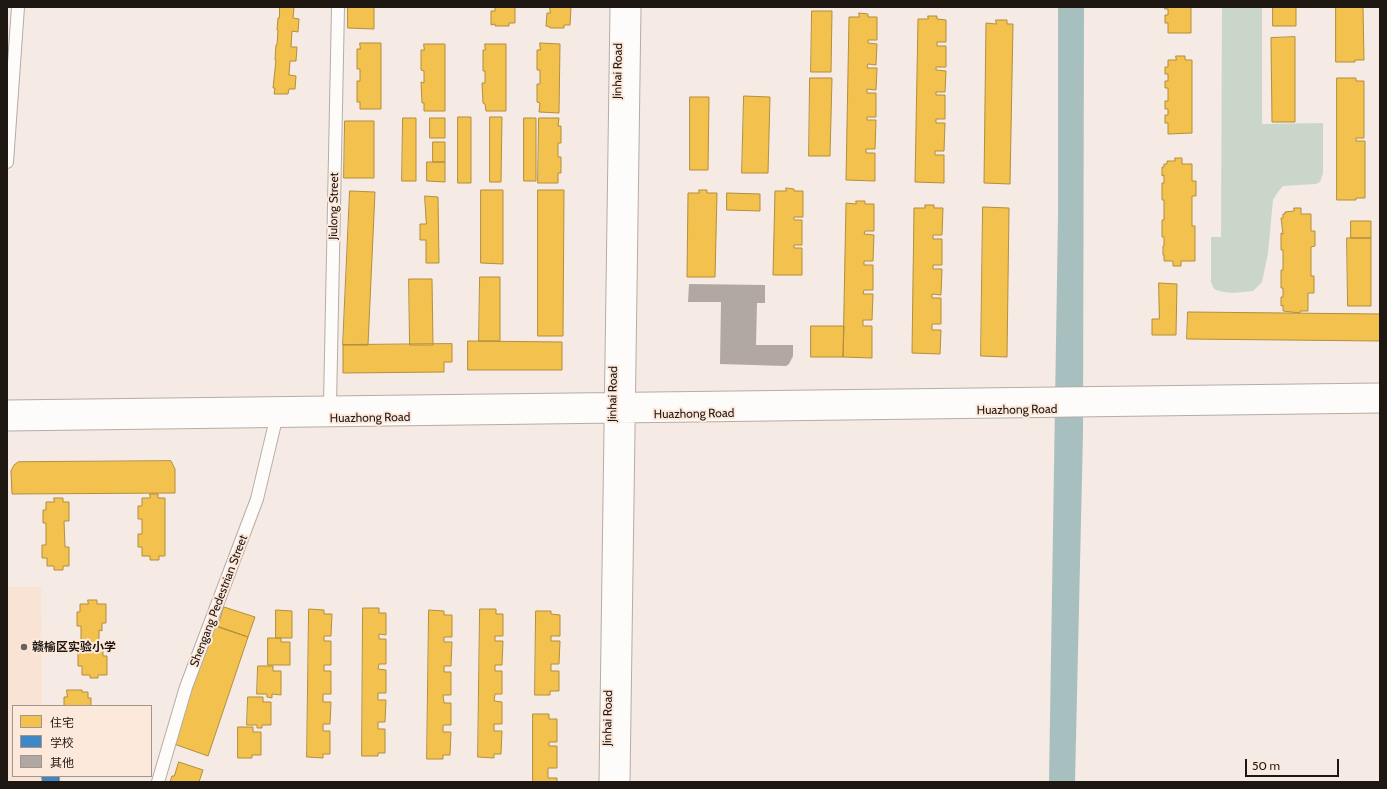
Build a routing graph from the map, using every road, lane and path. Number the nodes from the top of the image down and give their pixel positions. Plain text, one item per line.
1 (18, 7) edge
2 (338, 7) edge
3 (618, 7) edge
4 (633, 7) edge
5 (7, 162) edge
6 (1380, 391) edge
7 (330, 404) junction
8 (1380, 405) edge
9 (7, 408) edge
10 (620, 408) junction
11 (276, 419) junction
12 (7, 423) edge
13 (158, 782) edge
14 (607, 782) edge
15 (622, 782) edge

1 - 5 street
2 - 7 street, Jiulong Street
3 - 10 main road, Jinhai Road
4 - 10 main road, Jinhai Road
6 - 10 main road, Huazhong Road
7 - 9 main road, Huazhong Road
7 - 10 main road, Huazhong Road
8 - 10 main road, Huazhong Road
10 - 11 main road, Huazhong Road
10 - 14 main road, Jinhai Road
10 - 15 main road, Jinhai Road
11 - 12 main road, Huazhong Road
11 - 13 street, Shengang Pedestrian Street

